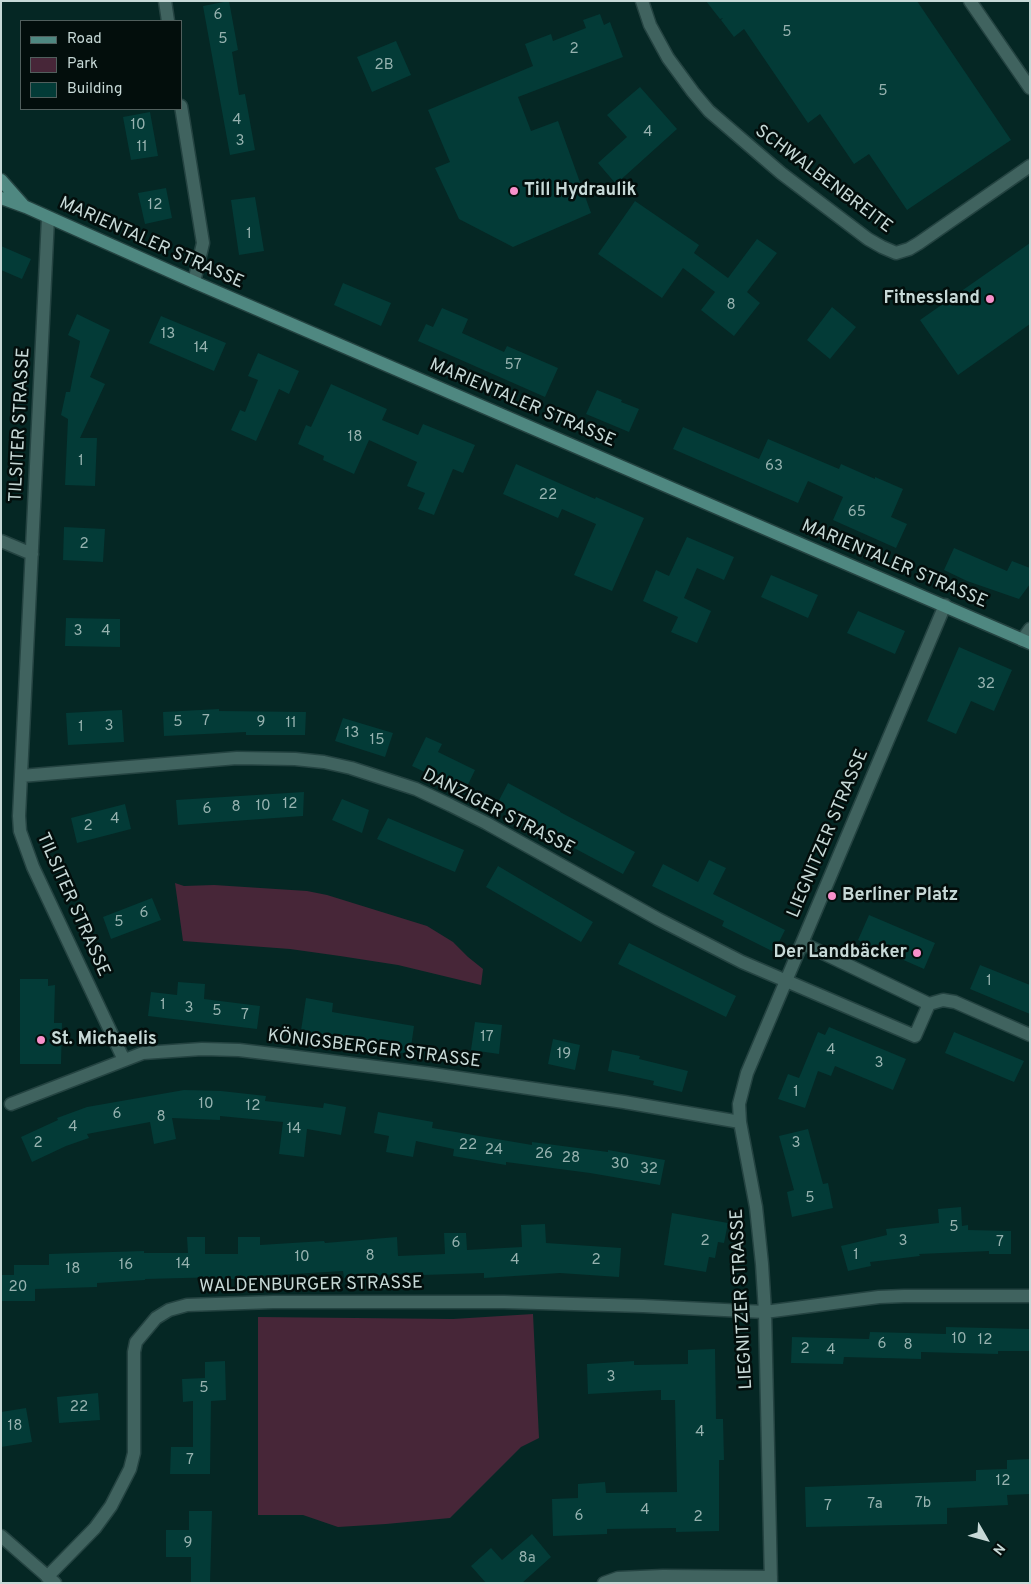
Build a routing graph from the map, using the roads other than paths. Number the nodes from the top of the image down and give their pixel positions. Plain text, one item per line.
1 (164, 1) edge
2 (642, 1) edge
3 (970, 1) edge
4 (168, 20) edge
5 (1030, 88) edge
6 (182, 110) edge
7 (1030, 166) edge
8 (1, 180) edge
9 (1, 198) edge
10 (26, 208) junction
11 (48, 218) junction
12 (194, 282) junction
13 (1, 541) edge
14 (32, 554) junction
15 (945, 605) junction
16 (1030, 629) edge
17 (1026, 641) edge
18 (21, 776) junction
19 (802, 943) junction
20 (786, 982) junction
21 (929, 1004) junction
22 (1030, 1035) edge
23 (124, 1060) junction
24 (11, 1104) dead end
25 (740, 1122) junction
26 (1030, 1296) edge
27 (765, 1312) junction
28 (1, 1536) edge
29 (51, 1580) edge
30 (771, 1580) edge
31 (604, 1583) edge

1 - 4 street
2 - 7 street, SCHWALBENBREITE
3 - 5 street
6 - 12 street
8 - 10 main road
9 - 10 main road, MARIENTALER STRASSE
10 - 11 main road, MARIENTALER STRASSE
11 - 12 main road, MARIENTALER STRASSE
11 - 14 street, TILSITER STRASSE
12 - 15 main road, MARIENTALER STRASSE
13 - 14 street
14 - 18 street, TILSITER STRASSE
15 - 17 main road, MARIENTALER STRASSE
15 - 19 street, LIEGNITZER STRASSE
16 - 17 street
18 - 20 street, DANZIGER STRASSE
18 - 23 street, TILSITER STRASSE
19 - 20 street, LIEGNITZER STRASSE
19 - 21 street
20 - 21 street
20 - 25 street, LIEGNITZER STRASSE
21 - 22 street
23 - 24 street, KÖNIGSBERGER STRASSE
23 - 25 street, KÖNIGSBERGER STRASSE
25 - 27 street, LIEGNITZER STRASSE
26 - 27 street, WALDENBURGER STRASSE
27 - 29 street, WALDENBURGER STRASSE
27 - 30 street, LIEGNITZER STRASSE
28 - 29 street
30 - 31 street

